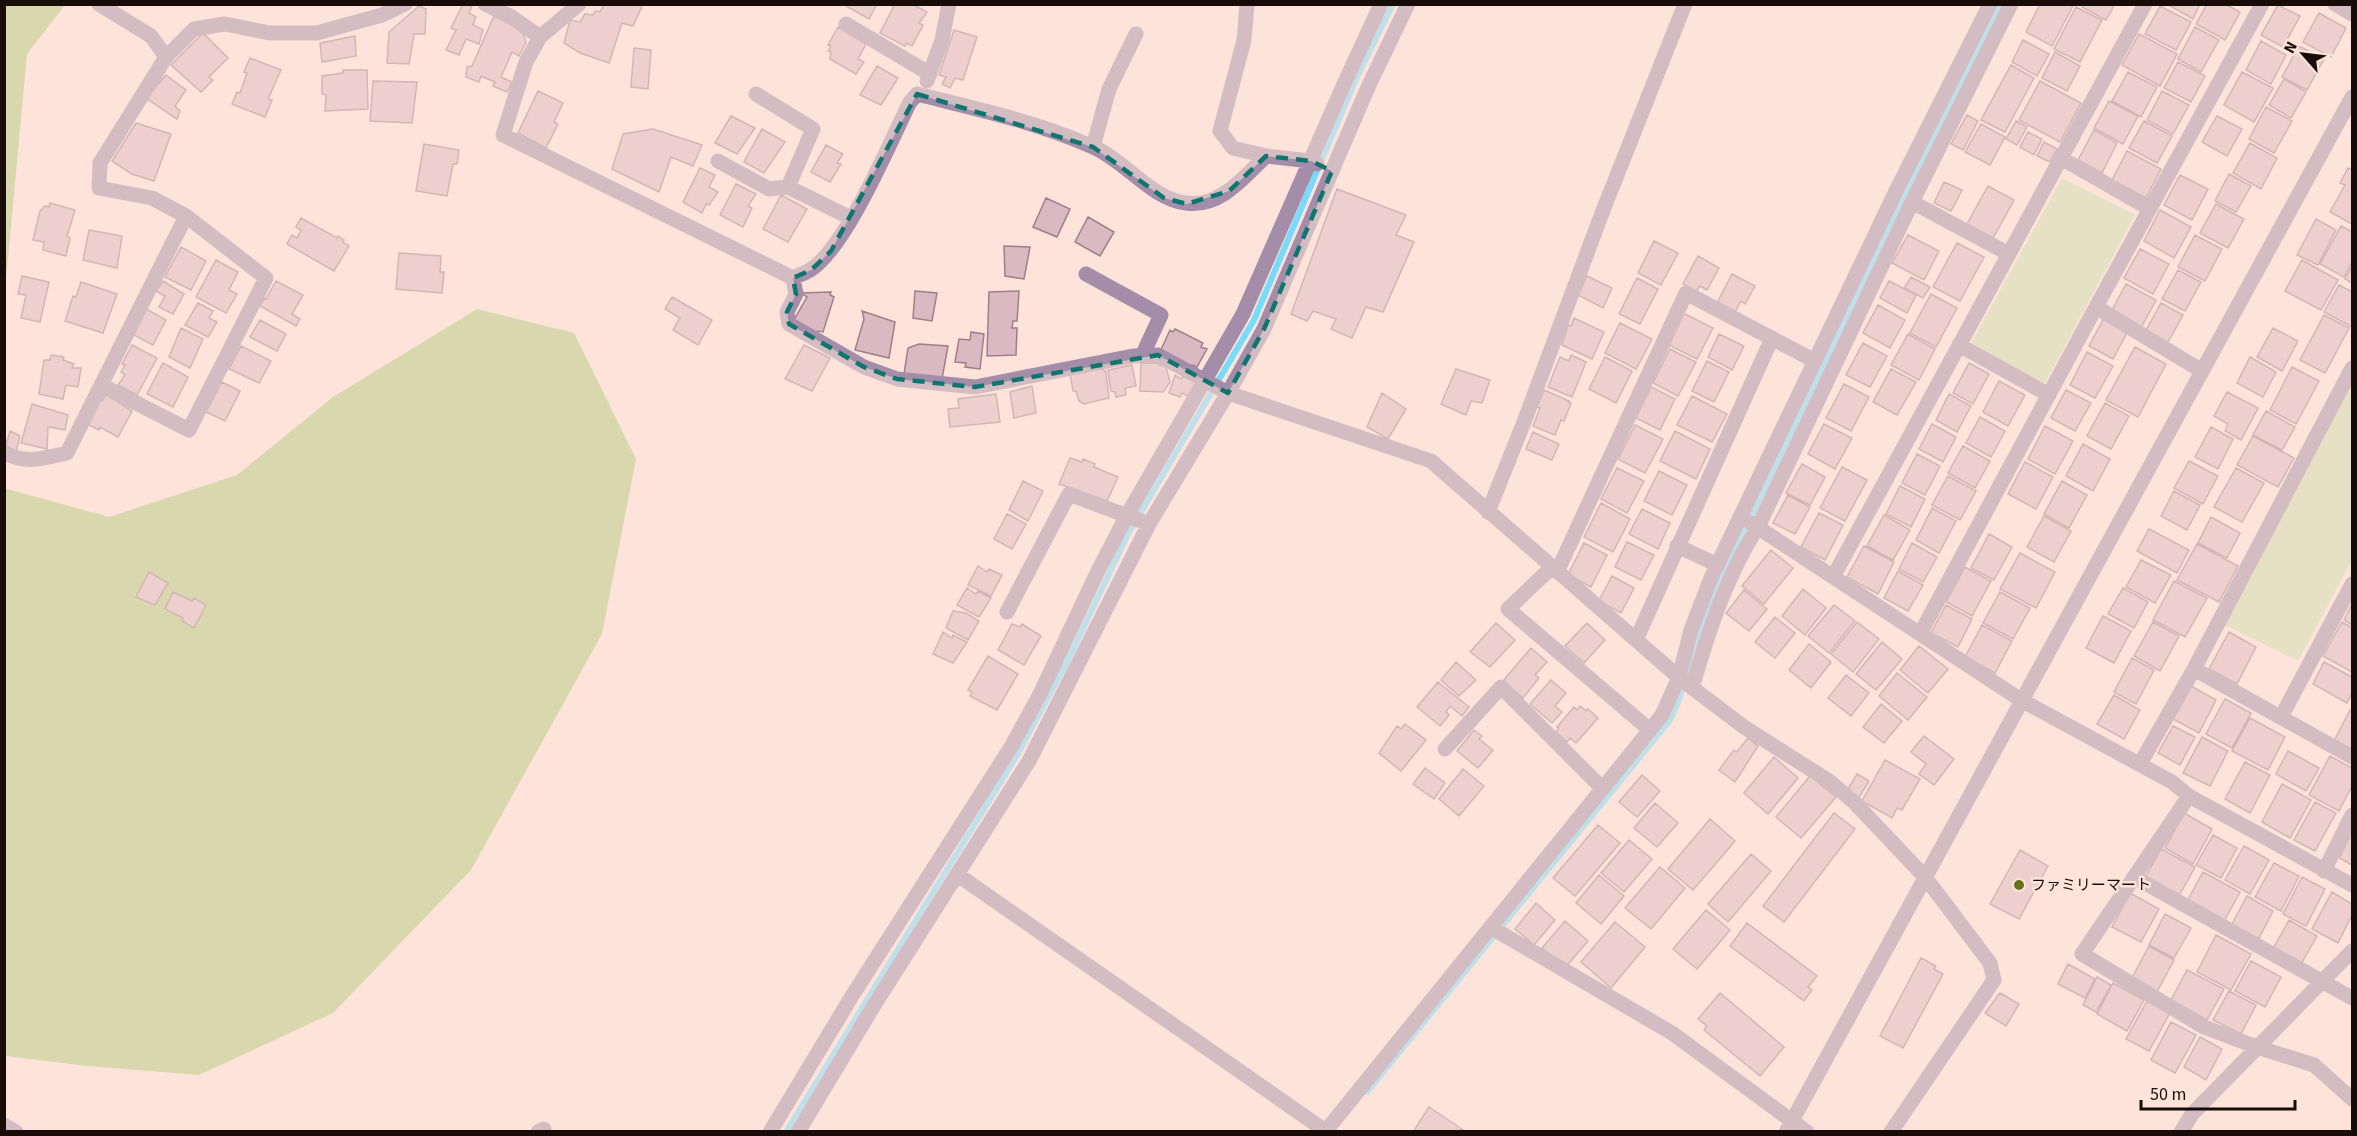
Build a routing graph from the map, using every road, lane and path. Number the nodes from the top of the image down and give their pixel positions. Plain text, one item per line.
1 (99, 4) edge
2 (405, 4) edge
3 (485, 4) edge
4 (579, 4) edge
5 (949, 4) edge
6 (1247, 4) edge
7 (1381, 4) edge
8 (1408, 4) edge
9 (1685, 4) edge
10 (1990, 4) edge
11 (2011, 4) edge
12 (2145, 4) edge
13 (2262, 4) edge
14 (2335, 4) edge
15 (2352, 14) edge
16 (846, 24) dead end
17 (1136, 34) dead end
18 (540, 37) junction
19 (166, 57) junction
20 (930, 74) junction
21 (756, 94) dead end
22 (922, 95) junction
23 (2352, 97) edge
24 (1093, 147) junction
25 (1266, 156) junction
26 (2061, 158) junction
27 (718, 161) dead end
28 (1321, 165) junction
29 (788, 186) junction
30 (1912, 202) junction
31 (2150, 209) junction
32 (186, 216) junction
33 (851, 218) junction
34 (2009, 254) junction
35 (1086, 274) dead end
36 (793, 278) junction
37 (2096, 307) junction
38 (1772, 338) junction
39 (1959, 345) junction
40 (1142, 356) junction
41 (1815, 361) junction
42 (2352, 368) edge
43 (2202, 371) junction
44 (101, 385) junction
45 (1216, 387) junction
46 (2049, 395) junction
47 (4, 452) edge
48 (1488, 512) junction
49 (1137, 520) junction
50 (1749, 521) junction
51 (1677, 546) junction
52 (1718, 565) junction
53 (1555, 570) junction
54 (1833, 577) junction
55 (2352, 584) edge
56 (1007, 612) dead end
57 (1920, 634) junction
58 (1636, 640) junction
59 (2194, 669) junction
60 (1685, 683) junction
61 (2021, 700) junction
62 (2281, 717) junction
63 (1650, 730) junction
64 (1445, 749) dead end
65 (1020, 754) junction
66 (2352, 757) edge
67 (2140, 764) junction
68 (1602, 788) junction
69 (2189, 796) junction
70 (2352, 815) edge
71 (2324, 871) junction
72 (958, 875) junction
73 (1925, 877) junction
74 (2134, 878) junction
75 (2352, 885) edge
76 (1497, 931) junction
77 (2352, 951) edge
78 (2322, 982) junction
79 (2352, 998) edge
80 (2257, 1047) junction
81 (2352, 1099) edge
82 (4, 1125) edge
83 (1789, 1127) edge
84 (16, 1131) edge
85 (770, 1131) edge
86 (798, 1131) edge
87 (1326, 1131) edge
88 (1807, 1131) edge
89 (1892, 1131) edge
90 (2181, 1131) edge

1 - 19 street
2 - 19 street
3 - 18 street
4 - 18 street
5 - 20 street
6 - 25 street
7 - 28 street
8 - 28 street
9 - 48 street
10 - 41 street
11 - 30 street
12 - 26 street
13 - 31 street
14 - 15 street
16 - 20 street
17 - 24 street
18 - 36 street
19 - 32 street
20 - 22 street
21 - 29 street
22 - 24 street
22 - 33 street
23 - 43 street
24 - 25 street
25 - 28 street
26 - 31 street
26 - 34 street
27 - 29 street
28 - 45 street
28 - 45 street
29 - 33 street
30 - 34 street
30 - 50 street
31 - 37 street
32 - 44 street
32 - 44 street
33 - 36 street
34 - 39 street
35 - 40 street
36 - 40 street
37 - 43 street
37 - 46 street
38 - 41 street
38 - 51 street
38 - 53 street
39 - 46 street
39 - 54 street
40 - 45 street
41 - 50 street
42 - 59 street
43 - 61 street
44 - 47 street
45 - 48 street
45 - 49 street
45 - 49 street
46 - 57 street
48 - 53 street
49 - 56 street
49 - 65 street
49 - 65 street
50 - 52 street
50 - 54 street
50 - 60 street
51 - 52 street
51 - 58 street
52 - 60 street
53 - 58 street
53 - 63 street
54 - 57 street
55 - 62 street
57 - 61 street
58 - 60 street
59 - 62 street
59 - 67 street
60 - 63 street
60 - 73 street
61 - 67 street
61 - 73 street
62 - 66 street
63 - 68 street
64 - 68 street
65 - 72 street
65 - 85 street
67 - 69 street
68 - 76 street
69 - 71 street
69 - 74 street
70 - 71 street
71 - 75 street
72 - 86 street
72 - 87 street
73 - 83 street
73 - 89 street
74 - 78 street
74 - 80 street
76 - 83 street
76 - 87 street
77 - 78 street
78 - 79 street
78 - 80 street
80 - 81 street
80 - 90 street
82 - 84 street
83 - 88 street

